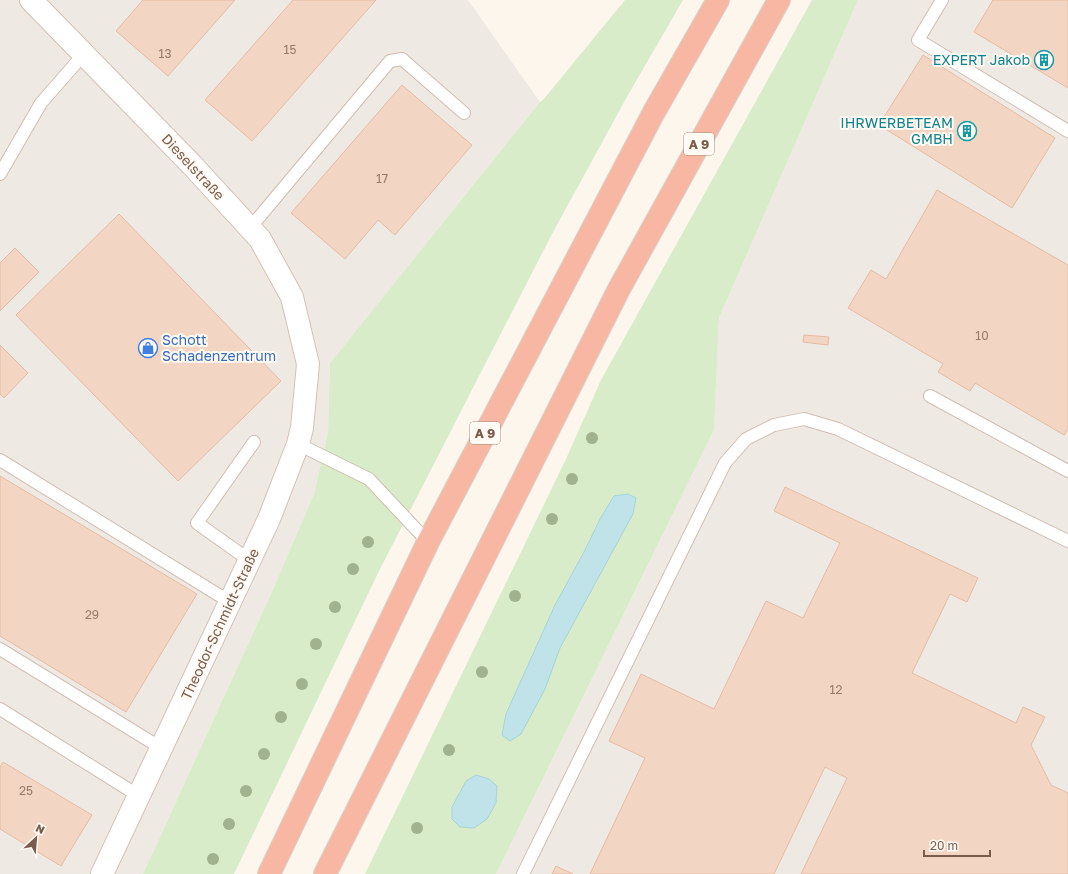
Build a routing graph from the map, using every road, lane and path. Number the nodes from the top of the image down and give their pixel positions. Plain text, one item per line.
1 (31, 0) edge
2 (718, 0) edge
3 (779, 0) edge
4 (942, 0) edge
5 (84, 54) junction
6 (464, 114) dead end
7 (1068, 130) edge
8 (0, 174) edge
9 (250, 228) junction
10 (308, 364) joint
11 (930, 396) dead end
12 (254, 442) dead end
13 (298, 444) junction
14 (0, 460) edge
15 (1068, 471) edge
16 (1068, 541) edge
17 (428, 542) junction
18 (249, 560) junction
19 (230, 602) junction
20 (0, 649) edge
21 (0, 709) edge
22 (161, 748) junction
23 (139, 796) junction
24 (102, 874) edge
25 (269, 874) edge
26 (325, 874) edge
27 (523, 874) edge

1 - 5 street, Dieselstraße
2 - 17 highway, A 9
3 - 26 highway, A 9
4 - 7 lane
5 - 8 lane
5 - 9 street, Dieselstraße
6 - 9 lane
9 - 10 street, Dieselstraße
10 - 13 street, Theodor-Schmidt-Straße
11 - 15 lane
12 - 18 lane
13 - 17 lane
13 - 18 street, Theodor-Schmidt-Straße
14 - 19 lane
16 - 27 lane
17 - 25 highway, A 9
18 - 19 street, Theodor-Schmidt-Straße
19 - 22 street, Theodor-Schmidt-Straße
20 - 22 lane
21 - 23 lane
22 - 23 street, Theodor-Schmidt-Straße
23 - 24 street, Theodor-Schmidt-Straße

